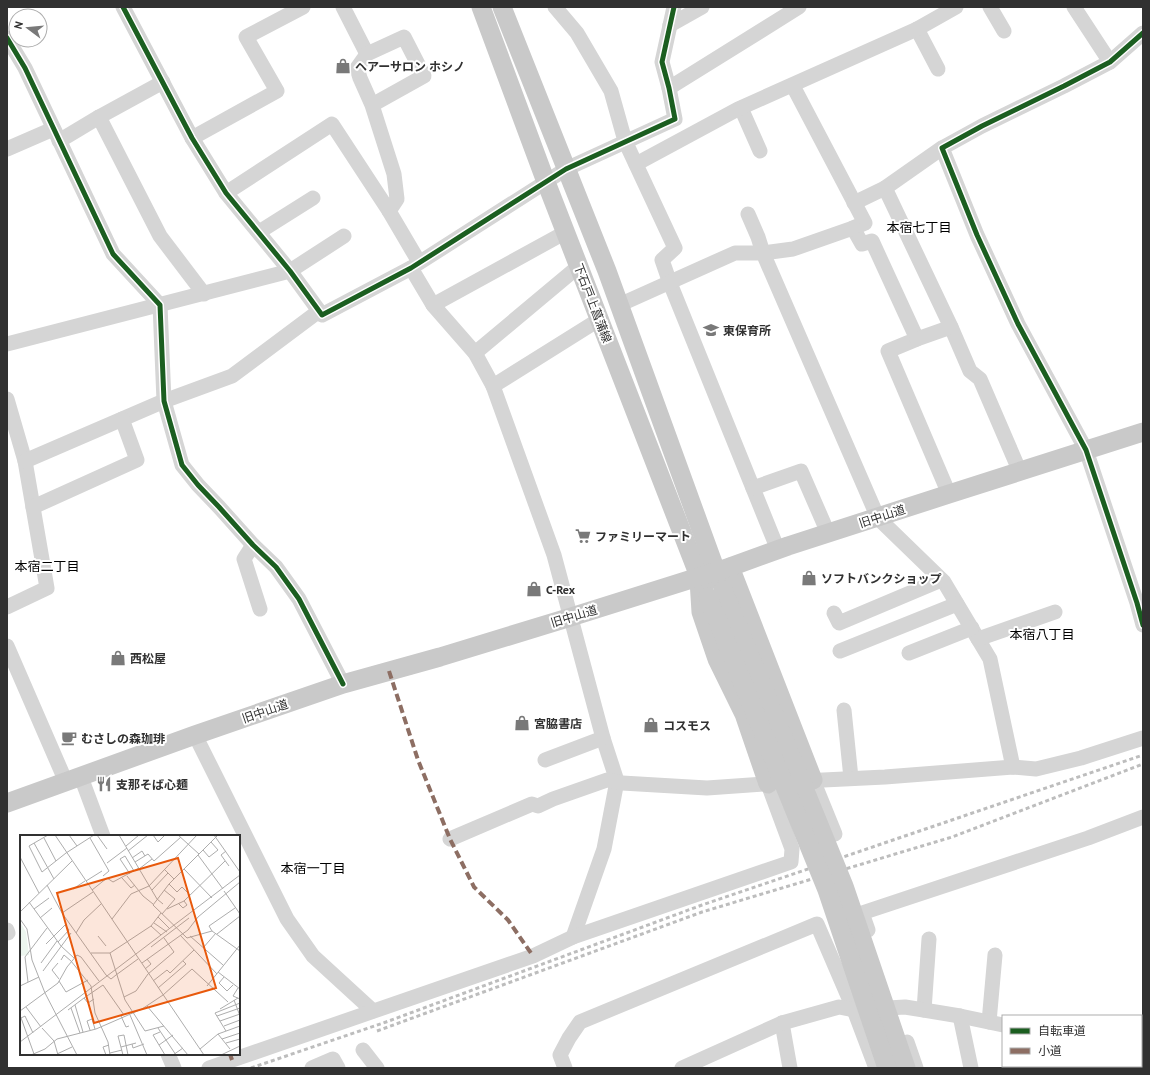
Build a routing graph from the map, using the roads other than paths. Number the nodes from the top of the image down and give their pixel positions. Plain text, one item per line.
1 (123, 7) edge
2 (304, 7) edge
3 (343, 7) edge
4 (481, 7) edge
5 (502, 7) edge
6 (674, 7) edge
7 (702, 7) edge
8 (799, 7) edge
9 (956, 7) edge
10 (990, 7) edge
11 (1074, 7) edge
12 (562, 9) edge
13 (670, 25) junction
14 (917, 29) junction
15 (1004, 32) dead end
16 (1143, 33) edge
17 (7, 38) edge
18 (367, 54) junction
19 (1110, 62) junction
20 (938, 69) dead end
21 (163, 82) junction
22 (792, 86) junction
23 (670, 88) junction
24 (372, 105) junction
25 (741, 108) junction
26 (99, 116) junction
27 (56, 135) junction
28 (192, 138) junction
29 (625, 141) junction
30 (942, 148) junction
31 (7, 149) edge
32 (760, 151) dead end
33 (636, 164) junction
34 (566, 169) junction
35 (546, 182) junction
36 (885, 188) junction
37 (226, 193) junction
38 (313, 198) dead end
39 (854, 203) junction
40 (389, 211) junction
41 (748, 214) dead end
42 (853, 228) junction
43 (259, 232) junction
44 (566, 232) junction
45 (344, 236) dead end
46 (763, 253) junction
47 (415, 265) junction
48 (579, 266) junction
49 (290, 271) junction
50 (670, 282) junction
51 (204, 294) junction
52 (160, 305) junction
53 (433, 305) junction
54 (619, 305) junction
55 (319, 311) junction
56 (600, 319) junction
57 (951, 327) junction
58 (918, 339) junction
59 (7, 344) edge
60 (474, 352) junction
61 (493, 386) junction
62 (7, 400) edge
63 (164, 401) junction
64 (122, 419) junction
65 (1143, 432) edge
66 (12, 433) edge
67 (1086, 450) junction
68 (25, 461) junction
69 (1020, 472) junction
70 (753, 488) junction
71 (949, 494) junction
72 (33, 507) junction
73 (878, 518) junction
74 (828, 534) junction
75 (253, 545) junction
76 (778, 550) junction
77 (715, 572) junction
78 (941, 580) junction
79 (716, 594) junction
80 (1140, 602) edge
81 (957, 604) junction
82 (7, 607) edge
83 (260, 609) dead end
84 (1055, 612) dead end
85 (834, 613) dead end
86 (571, 617) junction
87 (1143, 625) edge
88 (975, 634) junction
89 (7, 646) edge
90 (840, 651) dead end
91 (909, 653) dead end
92 (343, 684) junction
93 (844, 710) dead end
94 (195, 735) junction
95 (603, 738) junction
96 (1143, 738) edge
97 (545, 760) dead end
98 (1013, 767) junction
99 (851, 778) junction
100 (73, 780) junction
101 (813, 780) junction
102 (617, 781) junction
103 (768, 784) junction
104 (7, 803) edge
105 (1143, 817) edge
106 (103, 835) edge
107 (450, 839) dead end
108 (792, 849) junction
109 (573, 937) junction
110 (929, 939) dead end
111 (995, 955) dead end
112 (894, 1007) junction
113 (854, 1010) junction
114 (924, 1010) junction
115 (373, 1011) junction
116 (960, 1016) junction
117 (782, 1022) junction
118 (996, 1024) edge
119 (363, 1050) dead end
120 (168, 1055) edge
121 (174, 1068) edge
122 (209, 1068) edge
123 (312, 1068) edge
124 (338, 1068) edge
125 (377, 1068) edge
126 (565, 1068) edge
127 (682, 1068) edge
128 (790, 1068) edge
129 (876, 1068) edge
130 (887, 1068) edge
131 (906, 1068) edge
132 (916, 1068) edge
133 (971, 1068) edge

1 - 21 street
2 - 28 street
3 - 18 street
4 - 35 main road, 下石戸上菖蒲線
5 - 34 main road, 下石戸上菖蒲線
6 - 13 street
7 - 13 street
8 - 23 street
9 - 14 street
10 - 15 street
11 - 19 street
12 - 29 street
13 - 23 street
14 - 20 street
14 - 22 street
16 - 19 street
17 - 27 street
18 - 24 street
18 - 24 street
19 - 30 street
21 - 26 street
21 - 28 street
22 - 25 street
22 - 39 street
23 - 29 street
24 - 40 street
25 - 32 street
25 - 33 street
26 - 27 street
26 - 51 street
27 - 31 street
27 - 52 street
28 - 37 street
29 - 33 street
29 - 34 street
30 - 36 street
30 - 67 street
33 - 50 street
34 - 35 street
34 - 54 main road, 下石戸上菖蒲線
35 - 44 main road, 下石戸上菖蒲線
35 - 47 street
36 - 39 street
36 - 57 street
37 - 40 street
37 - 43 street
38 - 43 street
39 - 42 street
40 - 47 street
41 - 46 street
42 - 46 street
42 - 58 street
43 - 49 street
44 - 48 main road, 下石戸上菖蒲線
44 - 53 street
45 - 49 street
46 - 50 street
46 - 73 street
47 - 53 street
47 - 55 street
48 - 56 main road, 下石戸上菖蒲線
48 - 60 street
49 - 51 street
49 - 55 street
50 - 54 street
50 - 70 street
51 - 52 street
52 - 59 street
52 - 63 street
53 - 60 street
54 - 77 main road, 下石戸上菖蒲線
55 - 63 street
56 - 61 street
56 - 77 main road, 下石戸上菖蒲線
57 - 58 street
57 - 69 street
58 - 71 street
60 - 61 street
61 - 86 street
62 - 66 street
63 - 64 street
63 - 75 street
64 - 68 street
64 - 72 street
65 - 67 main road, 旧中山道
66 - 68 street
67 - 69 main road, 旧中山道
67 - 80 street
68 - 72 street
69 - 71 main road, 旧中山道
70 - 74 street
70 - 76 street
71 - 73 main road, 旧中山道
72 - 82 street
73 - 74 main road, 旧中山道
73 - 78 street
74 - 76 main road, 旧中山道
75 - 83 street
75 - 92 street
76 - 77 main road, 旧中山道
77 - 79 main road, 下石戸上菖蒲線
77 - 86 main road, 旧中山道
77 - 101 main road
77 - 103 main road
78 - 81 street
78 - 85 street
79 - 130 main road, bridge
79 - 131 main road, bridge
80 - 87 street
81 - 88 street
81 - 90 street
84 - 88 street
86 - 92 main road, 旧中山道
86 - 95 street
88 - 91 street
88 - 98 street
89 - 100 street
92 - 94 main road, 旧中山道
93 - 99 street
94 - 100 main road, 旧中山道
94 - 115 street
95 - 97 street
95 - 102 street
96 - 98 street
98 - 99 street
99 - 101 street
100 - 104 main road, 旧中山道
100 - 106 street
101 - 103 street
101 - 108 street
102 - 103 street
102 - 107 street
102 - 109 street
103 - 108 street
105 - 112 street
108 - 109 street
109 - 115 street
110 - 114 street
111 - 118 street
112 - 113 street
112 - 114 street
112 - 132 street
113 - 117 street
113 - 126 street
113 - 129 street
114 - 116 street
115 - 122 street
116 - 118 street
116 - 133 street
117 - 127 street
117 - 128 street
119 - 125 street
120 - 121 street
123 - 124 street

